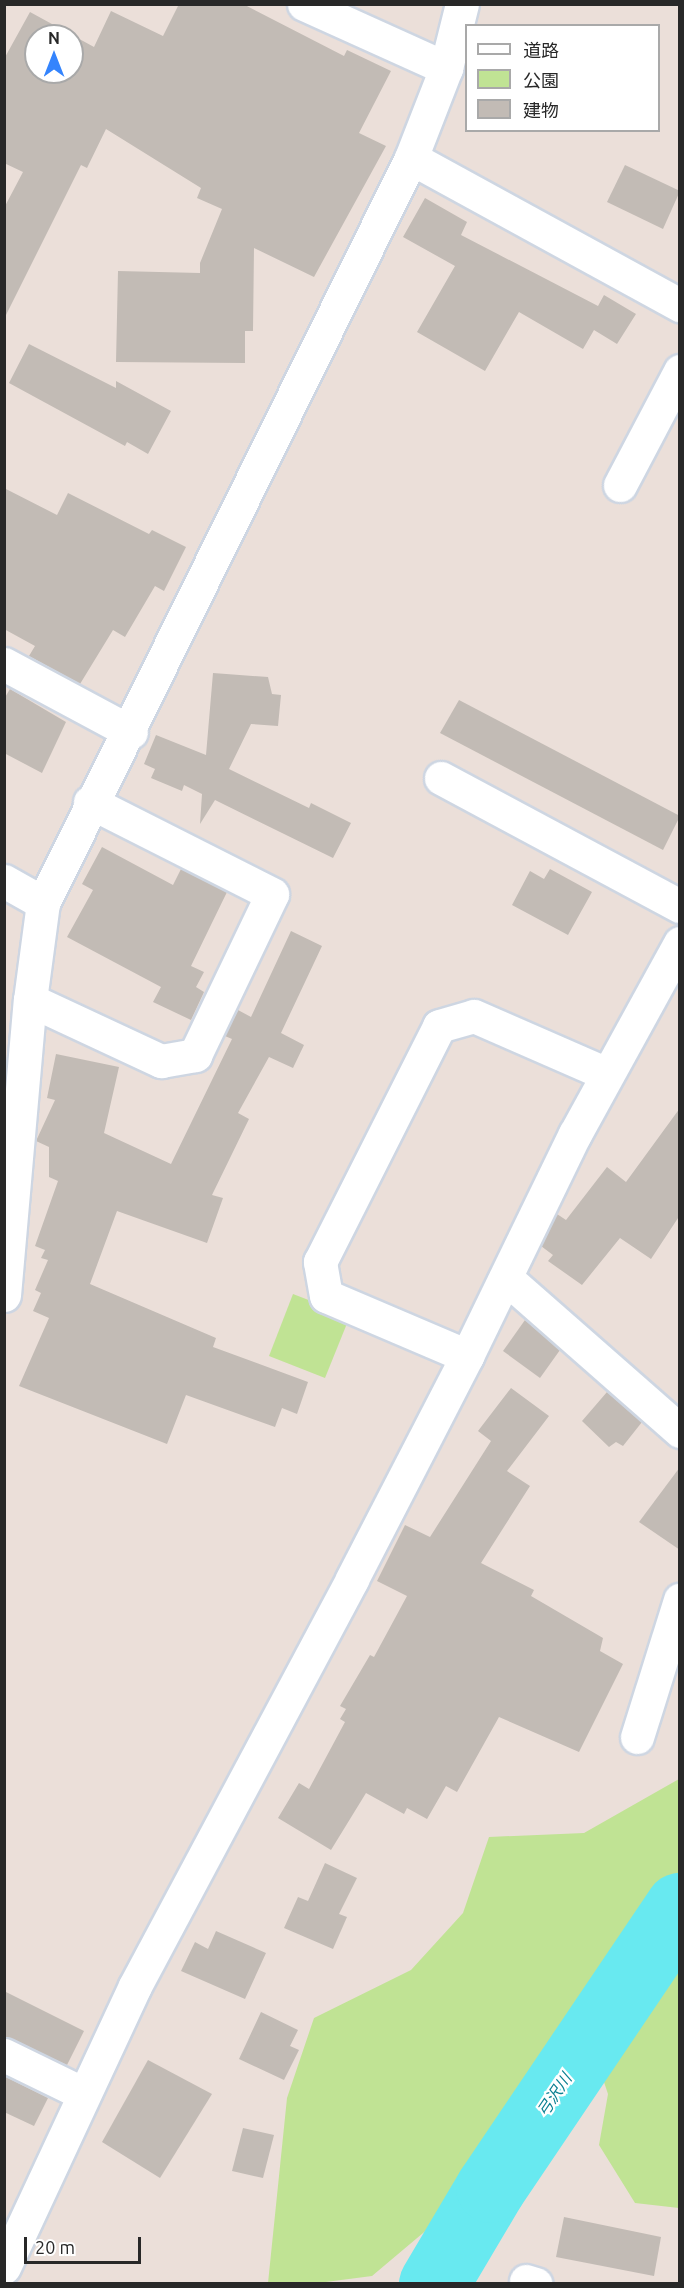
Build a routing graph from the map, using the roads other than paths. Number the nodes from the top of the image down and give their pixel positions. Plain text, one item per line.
1 (304, 4) edge
2 (462, 4) edge
3 (446, 68) junction
4 (411, 158) junction
5 (680, 305) edge
6 (680, 371) edge
7 (620, 485) dead end
8 (4, 664) edge
9 (130, 732) junction
10 (441, 778) dead end
11 (90, 802) junction
12 (4, 881) edge
13 (44, 903) junction
14 (680, 906) edge
15 (680, 943) edge
16 (30, 1000) junction
17 (607, 1074) junction
18 (506, 1278) junction
19 (4, 1295) edge
20 (467, 1356) junction
21 (680, 1431) edge
22 (680, 1600) edge
23 (637, 1737) dead end
24 (4, 2055) edge
25 (84, 2094) junction
26 (4, 2266) edge

1 - 3 street
2 - 3 street
3 - 4 street
4 - 5 street
4 - 9 street
6 - 7 street
8 - 9 street
9 - 11 street
10 - 14 street
11 - 13 street
11 - 16 street
12 - 13 street
13 - 16 street
15 - 17 street
16 - 19 street
17 - 18 street
17 - 20 street
18 - 20 street
18 - 21 street
20 - 25 street
22 - 23 street
24 - 25 street
25 - 26 street

